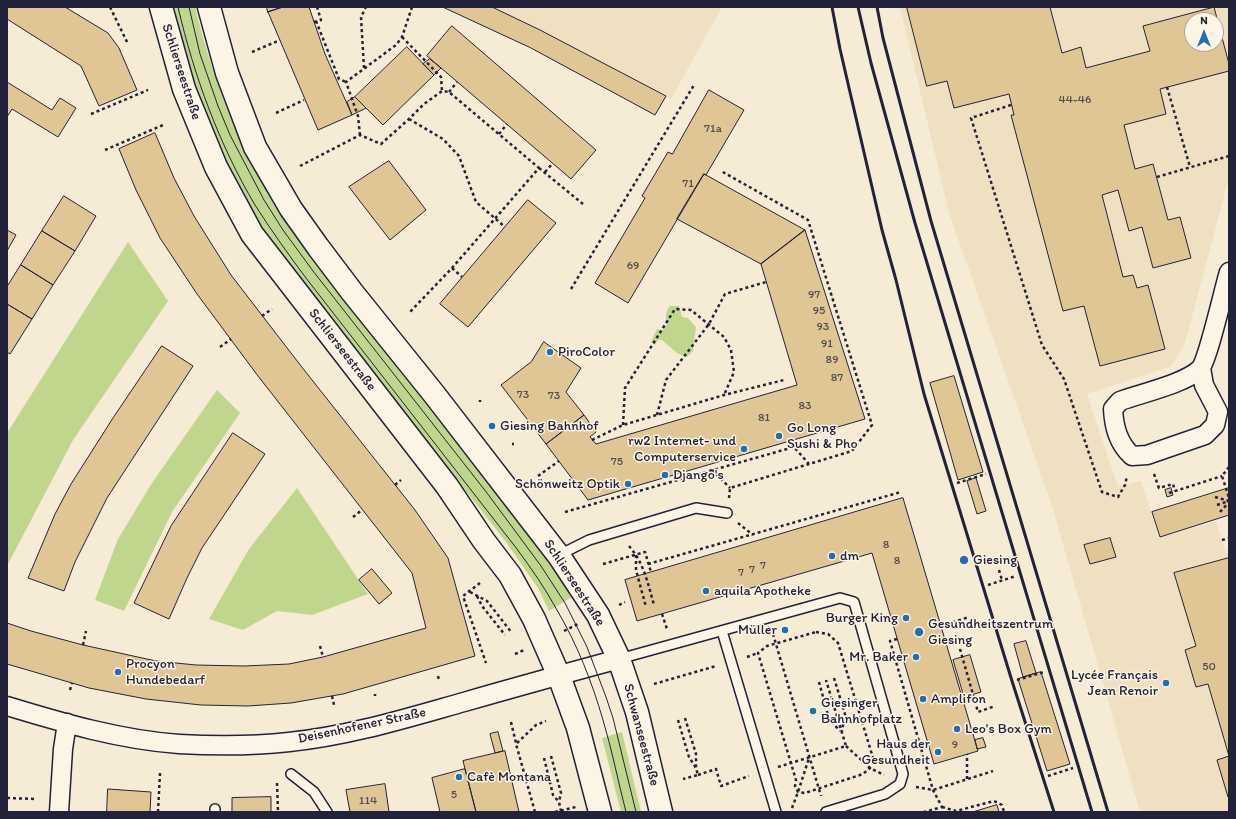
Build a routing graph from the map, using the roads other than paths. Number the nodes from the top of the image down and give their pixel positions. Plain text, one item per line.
1 (161, 7) edge
2 (209, 7) edge
3 (1229, 272) edge
4 (1201, 368) junction
5 (727, 513) road end
6 (559, 556) junction
7 (722, 631) junction
8 (619, 659) junction
9 (559, 676) junction
10 (7, 706) edge
11 (67, 723) junction
12 (291, 774) dead end
13 (590, 809) edge
14 (59, 812) edge
15 (327, 812) edge
16 (661, 812) edge
17 (776, 812) edge
18 (826, 812) edge

1 - 9 main road, Schlierseestraße
2 - 6 main road, Schlierseestraße
3 - 4 street
4 - 4 street
5 - 6 lane
6 - 8 main road, Schlierseestraße
7 - 8 lane
7 - 17 lane
7 - 18 lane
8 - 9 street, Deisenhofener Straße
8 - 16 main road, Schwanseestraße
9 - 11 street, Deisenhofener Straße
9 - 13 main road
10 - 11 street, Deisenhofener Straße
11 - 14 street
12 - 15 lane

